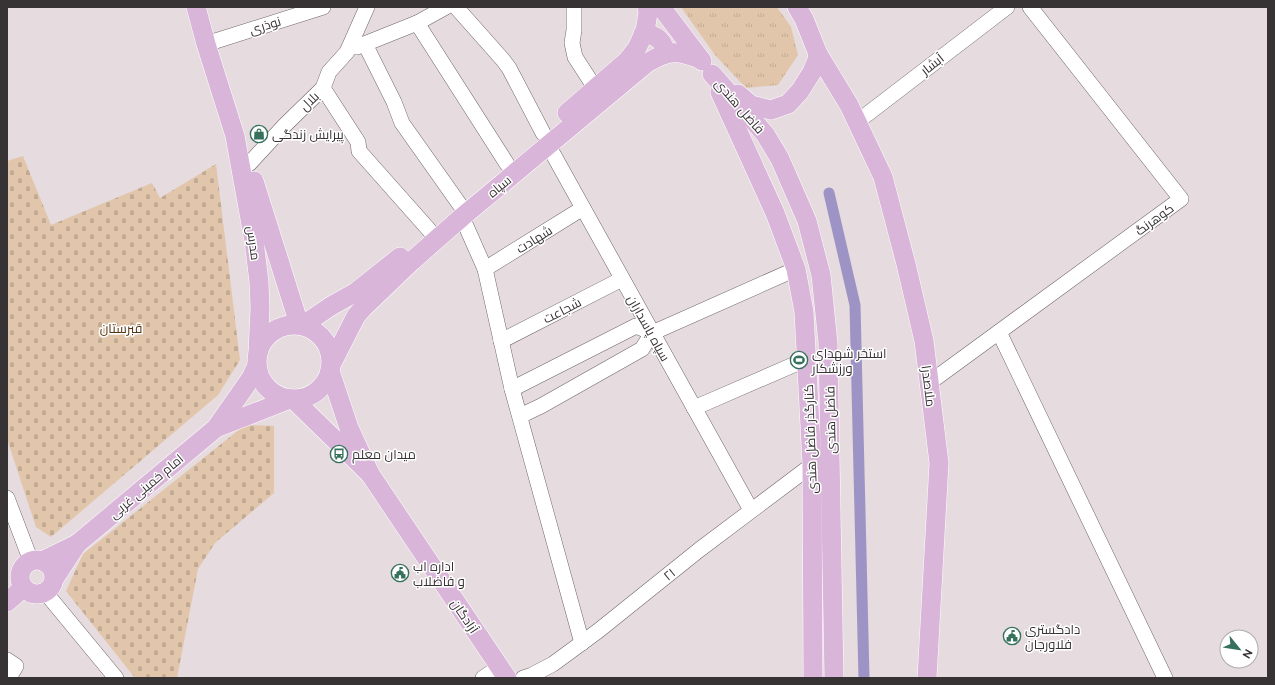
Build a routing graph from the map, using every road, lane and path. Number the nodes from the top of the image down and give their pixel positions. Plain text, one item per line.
1 (196, 7) edge
2 (323, 7) edge
3 (366, 7) edge
4 (446, 7) edge
5 (456, 7) edge
6 (574, 7) edge
7 (647, 7) edge
8 (662, 7) edge
9 (797, 7) edge
10 (1007, 7) edge
11 (1030, 7) edge
12 (417, 23) junction
13 (643, 34) junction
14 (206, 44) junction
15 (365, 44) junction
16 (347, 52) junction
17 (664, 54) junction
18 (818, 54) junction
19 (700, 59) junction
20 (712, 74) junction
21 (323, 88) junction
22 (595, 88) junction
23 (857, 122) junction
24 (235, 136) junction
25 (545, 139) junction
26 (248, 164) junction
27 (507, 164) junction
28 (583, 208) junction
29 (461, 211) junction
30 (430, 231) junction
31 (485, 269) junction
32 (796, 269) junction
33 (622, 279) junction
34 (301, 325) junction
35 (999, 332) junction
36 (652, 333) junction
37 (501, 341) junction
38 (257, 359) junction
39 (807, 359) junction
40 (330, 368) junction
41 (929, 383) junction
42 (512, 389) junction
43 (291, 399) junction
44 (694, 408) junction
45 (520, 416) junction
46 (216, 428) junction
47 (812, 465) junction
48 (370, 474) junction
49 (7, 498) edge
50 (751, 510) junction
51 (77, 544) junction
52 (37, 561) junction
53 (50, 586) junction
54 (23, 588) junction
55 (7, 602) edge
56 (582, 642) junction
57 (7, 660) edge
58 (502, 674) edge
59 (9, 678) edge
60 (115, 678) edge
61 (483, 678) edge
62 (523, 678) edge
63 (813, 678) edge
64 (834, 678) edge
65 (927, 678) edge
66 (1166, 678) edge

1 - 14 main road, مدرس
2 - 14 street, نوذری
3 - 16 street, بلال
4 - 12 street, بلال
5 - 25 street, سپاه پاسداران
6 - 22 street
7 - 13 main road, سپاه
8 - 19 main road
9 - 18 main road, ملاصدرا
10 - 23 street, آبشار
11 - 35 street, کوهرنگ
12 - 15 street, بلال
12 - 27 street
13 - 17 main road
13 - 22 main road, سپاه
14 - 24 main road, مدرس
15 - 16 street, بلال
15 - 29 street
16 - 21 street, بلال
17 - 19 main road, سپاه
17 - 25 main road, سپاه
18 - 20 main road
18 - 23 main road, ملاصدرا
19 - 20 main road
20 - 32 main road, کنارگذر فاضل هندی
20 - 64 main road, فاضل هندی
21 - 26 street, بلال
21 - 30 street
22 - 25 main road, سپاه
23 - 41 main road, ملاصدرا
24 - 26 main road, مدرس
24 - 38 main road, مدرس
25 - 27 main road, سپاه
25 - 28 street, سپاه پاسداران
25 - 29 main road, سپاه
26 - 34 main road, مدرس
27 - 29 main road, سپاه
28 - 31 street, شهادت
28 - 33 street, سپاه پاسداران
29 - 30 main road, سپاه
29 - 31 street
29 - 40 main road, سپاه
30 - 34 main road, سپاه
31 - 37 street
32 - 36 street
32 - 39 main road, کنارگذر فاضل هندی
33 - 36 street, سپاه پاسداران
33 - 37 street, شجاعت
34 - 38 main road
34 - 40 main road
35 - 41 street, کوهرنگ
35 - 66 street
36 - 42 street
36 - 44 street, سپاه پاسداران
36 - 45 street
37 - 42 street
38 - 43 main road
38 - 46 main road, امام خمینی غربی
39 - 44 street
39 - 47 main road, کنارگذر فاضل هندی
40 - 43 main road
40 - 48 main road
41 - 65 main road, ملاصدرا
42 - 45 street
43 - 46 main road, امام خمینی غربی
43 - 48 main road
44 - 50 street, سپاه پاسداران
45 - 56 street
46 - 51 main road, امام خمینی غربی
47 - 50 street, ۲۱
47 - 63 main road, کنارگذر فاضل هندی
48 - 58 main road, آزادگان
49 - 52 street
50 - 56 street, ۲۱
51 - 52 main road, امام خمینی غربی
51 - 53 main road, امام خمینی غربی
52 - 53 main road
52 - 54 main road
53 - 54 main road
53 - 60 street
54 - 55 main road
56 - 62 street, ۲۱
57 - 59 street
58 - 61 street

